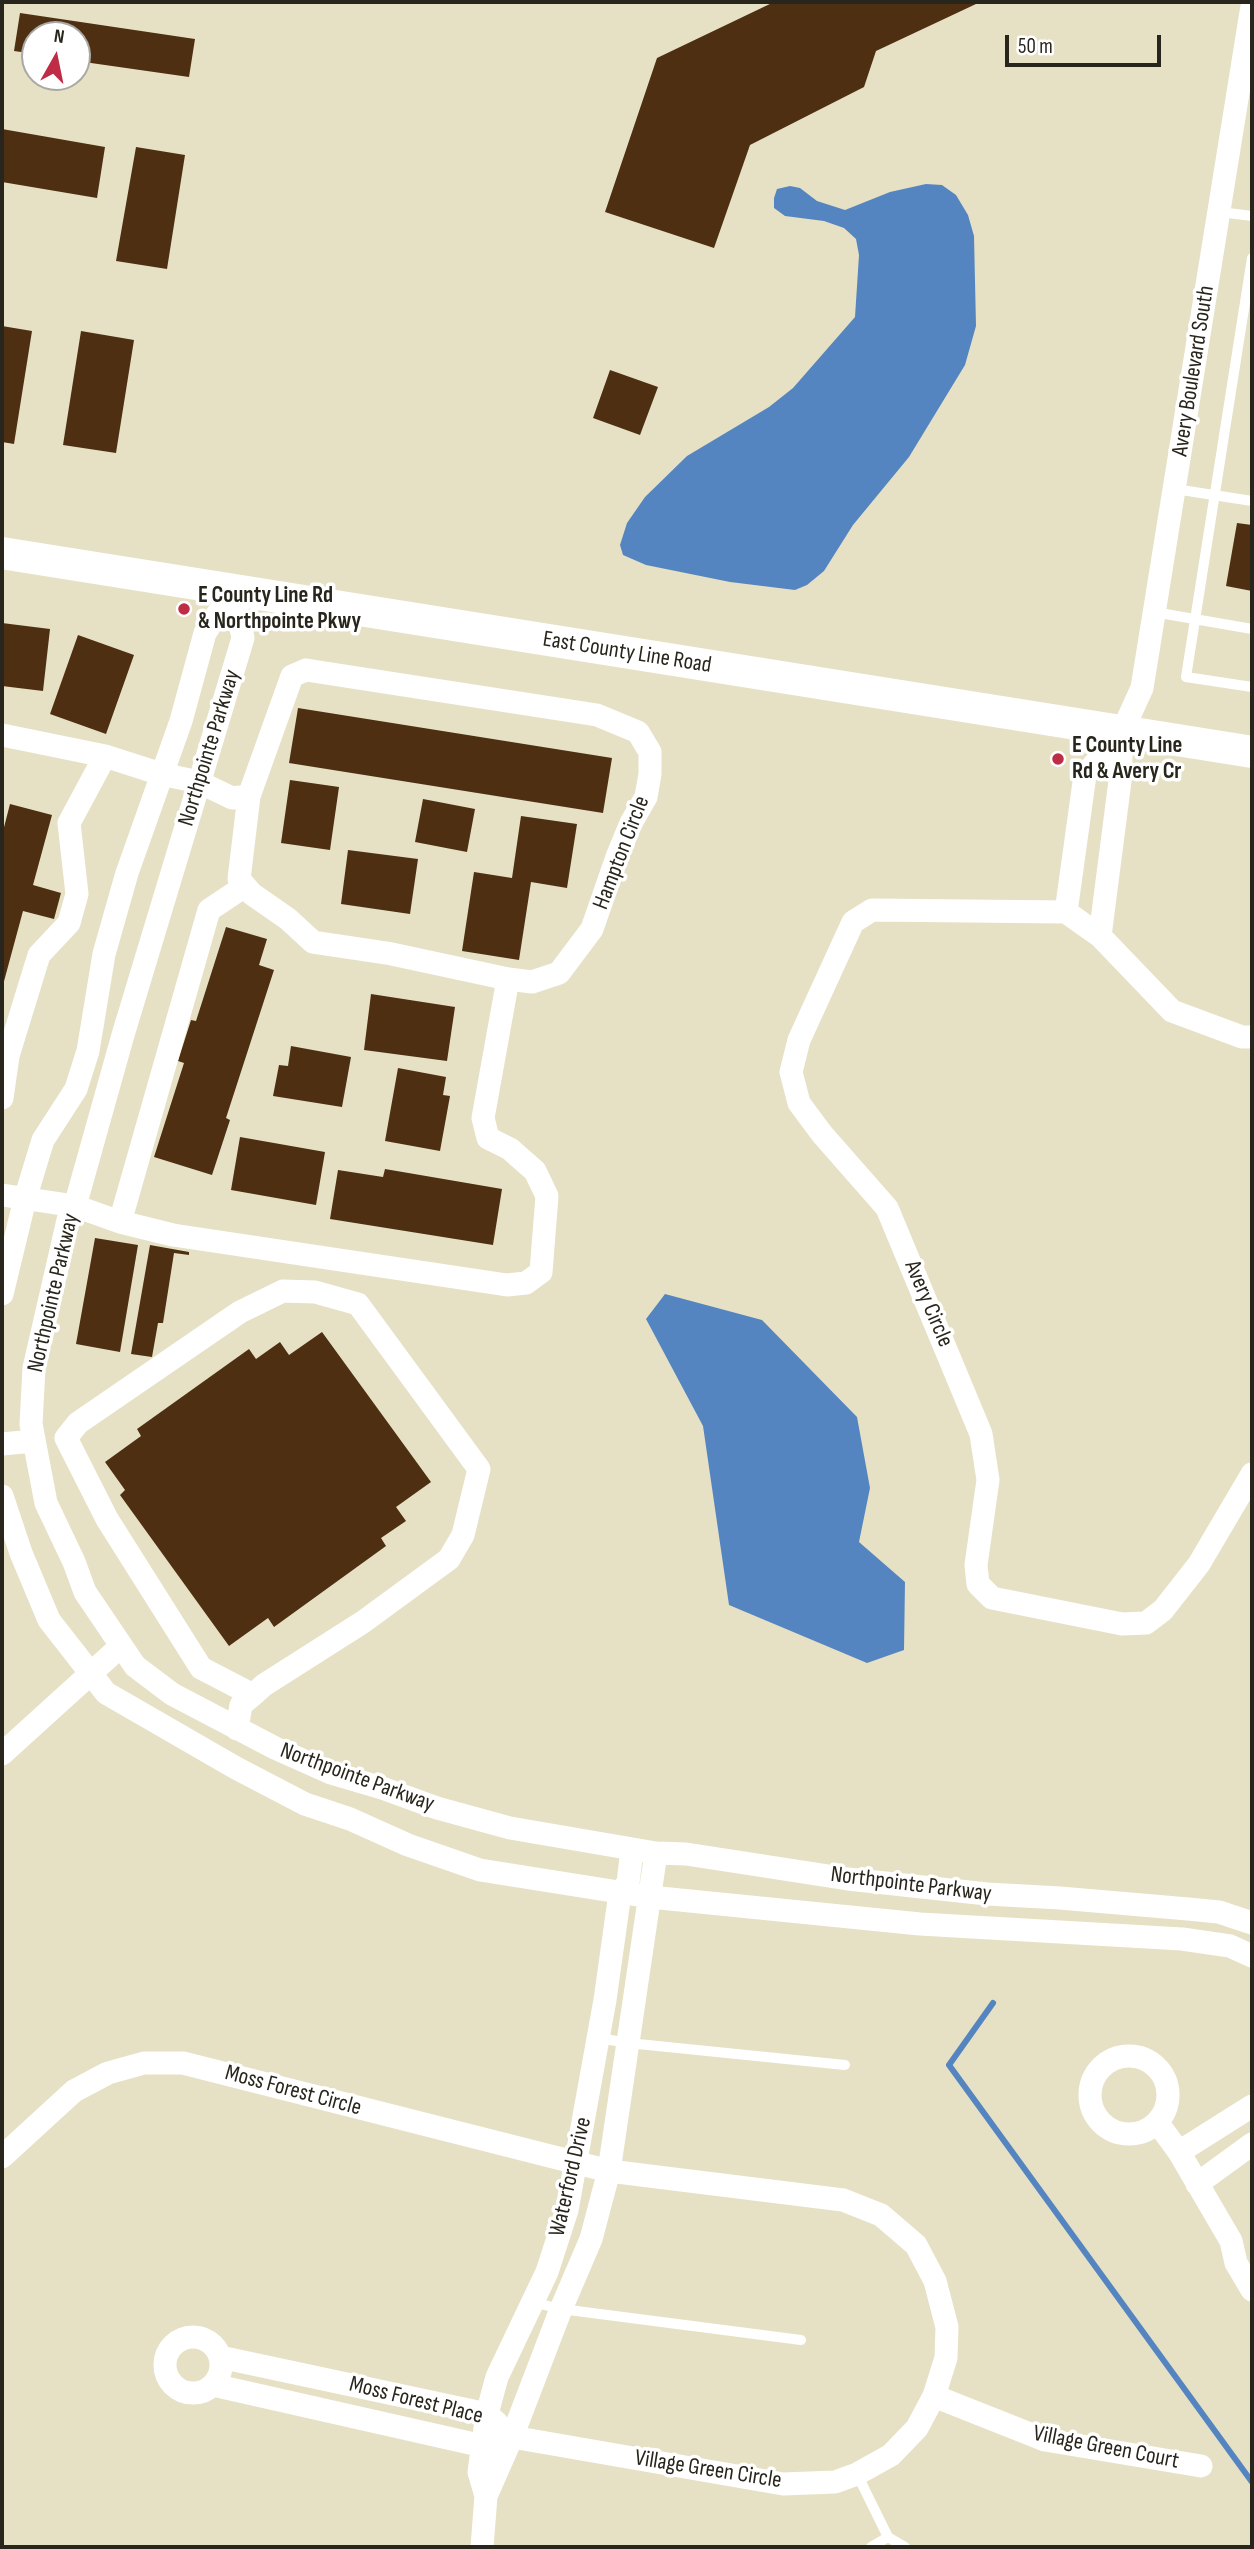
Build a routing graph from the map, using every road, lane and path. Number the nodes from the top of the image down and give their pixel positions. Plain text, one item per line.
1 (1252, 6) edge
2 (1248, 62) edge
3 (1220, 212) junction
4 (1252, 216) edge
5 (1252, 258) edge
6 (1175, 489) junction
7 (1215, 495) junction
8 (1252, 501) edge
9 (2, 553) edge
10 (233, 590) junction
11 (1154, 612) junction
12 (1195, 619) junction
13 (1252, 629) edge
14 (1252, 687) edge
15 (1122, 732) junction
16 (2, 736) edge
17 (1252, 752) edge
18 (105, 756) junction
19 (161, 774) junction
20 (199, 782) junction
21 (249, 796) junction
22 (245, 887) junction
23 (1066, 912) junction
24 (1100, 936) junction
25 (508, 979) junction
26 (1252, 1037) edge
27 (5, 1055) edge
28 (2, 1098) edge
29 (2, 1195) edge
30 (25, 1199) junction
31 (75, 1206) junction
32 (120, 1222) junction
33 (2, 1294) edge
34 (34, 1441) junction
35 (2, 1444) edge
36 (1252, 1474) edge
37 (3, 1505) edge
38 (121, 1646) junction
39 (90, 1674) junction
40 (253, 1695) junction
41 (237, 1729) junction
42 (2, 1754) edge
43 (632, 1849) junction
44 (656, 1853) junction
45 (620, 1892) junction
46 (650, 1896) junction
47 (1060, 1898) junction
48 (1252, 1923) edge
49 (1057, 1933) junction
50 (1252, 1956) edge
51 (607, 1985) junction
52 (636, 1990) junction
53 (599, 2038) junction
54 (628, 2043) junction
55 (845, 2065) dead end
56 (1252, 2106) edge
57 (1157, 2122) dead end
58 (1252, 2144) edge
59 (1179, 2152) junction
60 (2, 2157) edge
61 (577, 2163) junction
62 (609, 2171) junction
63 (1197, 2184) junction
64 (1241, 2244) edge
65 (550, 2262) junction
66 (577, 2272) junction
67 (1252, 2290) edge
68 (532, 2302) junction
69 (561, 2309) junction
70 (801, 2340) dead end
71 (220, 2357) junction
72 (213, 2385) junction
73 (379, 2391) junction
74 (934, 2396) junction
75 (487, 2414) junction
76 (373, 2421) junction
77 (512, 2437) junction
78 (483, 2446) junction
79 (1201, 2466) dead end
80 (857, 2474) junction
81 (486, 2496) junction
82 (888, 2537) junction
83 (482, 2547) edge
84 (871, 2547) edge
85 (905, 2547) edge

1 - 2 street, Avery Boulevard South
2 - 3 street, Avery Boulevard South
3 - 4 lane
3 - 6 street, Avery Boulevard South
5 - 7 lane
6 - 7 lane
6 - 11 street, Avery Boulevard South
7 - 8 lane
7 - 12 lane
9 - 10 main road, East County Line Road
10 - 15 main road, East County Line Road
10 - 19 street, Northpointe Parkway
10 - 20 street, Northpointe Parkway
11 - 12 lane
11 - 15 street, Avery Boulevard South
12 - 13 lane
12 - 14 lane
15 - 17 main road, East County Line Road
15 - 23 street
15 - 24 street
16 - 18 street
18 - 19 street
18 - 27 street
19 - 20 street
19 - 30 street, Northpointe Parkway
20 - 21 street
20 - 31 street, Northpointe Parkway
21 - 22 street, Hampton Circle
21 - 25 street, Hampton Circle
22 - 25 street, Hampton Circle
22 - 32 street
23 - 24 street
23 - 36 street, Avery Circle
24 - 26 street
25 - 32 street
27 - 28 street
29 - 30 street
30 - 31 street
30 - 33 street, Northpointe Parkway
31 - 32 street
31 - 34 street, Northpointe Parkway
34 - 35 street
34 - 38 street, Northpointe Parkway
37 - 39 street, Northpointe Parkway
38 - 39 street
38 - 41 street, Northpointe Parkway
39 - 42 street
39 - 45 street, Northpointe Parkway
40 - 40 street
40 - 41 street
41 - 43 street, Northpointe Parkway
43 - 44 street, Northpointe Parkway
43 - 45 street, Waterford Drive
44 - 46 street, Waterford Drive
44 - 47 street, Northpointe Parkway
45 - 46 street, Northpointe Parkway
45 - 51 street, Waterford Drive
46 - 49 street, Northpointe Parkway
46 - 52 street, Waterford Drive
47 - 48 street, Northpointe Parkway
47 - 49 street
49 - 50 street, Northpointe Parkway
51 - 52 street
51 - 53 street, Waterford Drive
52 - 54 street, Waterford Drive
53 - 54 lane
53 - 61 street, Waterford Drive
54 - 55 lane
54 - 62 street, Waterford Drive
56 - 59 street
57 - 59 street
58 - 63 street
59 - 63 street
60 - 61 street, Moss Forest Circle
61 - 62 street, Moss Forest Circle
61 - 65 street, Waterford Drive
62 - 66 street, Waterford Drive
62 - 74 street, Village Green Circle
63 - 64 street
64 - 67 street
65 - 66 street
65 - 68 street, Waterford Drive
66 - 69 street, Waterford Drive
68 - 69 lane
68 - 75 street, Waterford Drive
69 - 70 lane
69 - 77 street, Waterford Drive
71 - 72 street
71 - 72 street, Moss Forest Place
71 - 73 street, Moss Forest Place
72 - 76 street, Moss Forest Place
73 - 75 street, Moss Forest Place
73 - 76 street
74 - 79 street, Village Green Court
74 - 80 street, Village Green Circle
75 - 77 street, Moss Forest Place
75 - 78 street, Waterford Drive
76 - 78 street, Moss Forest Place
77 - 78 street, Moss Forest Place
77 - 80 street, Village Green Circle
77 - 81 street, Waterford Drive
78 - 81 street, Waterford Drive
80 - 82 lane
81 - 83 street, Waterford Drive
82 - 84 lane
82 - 85 lane

